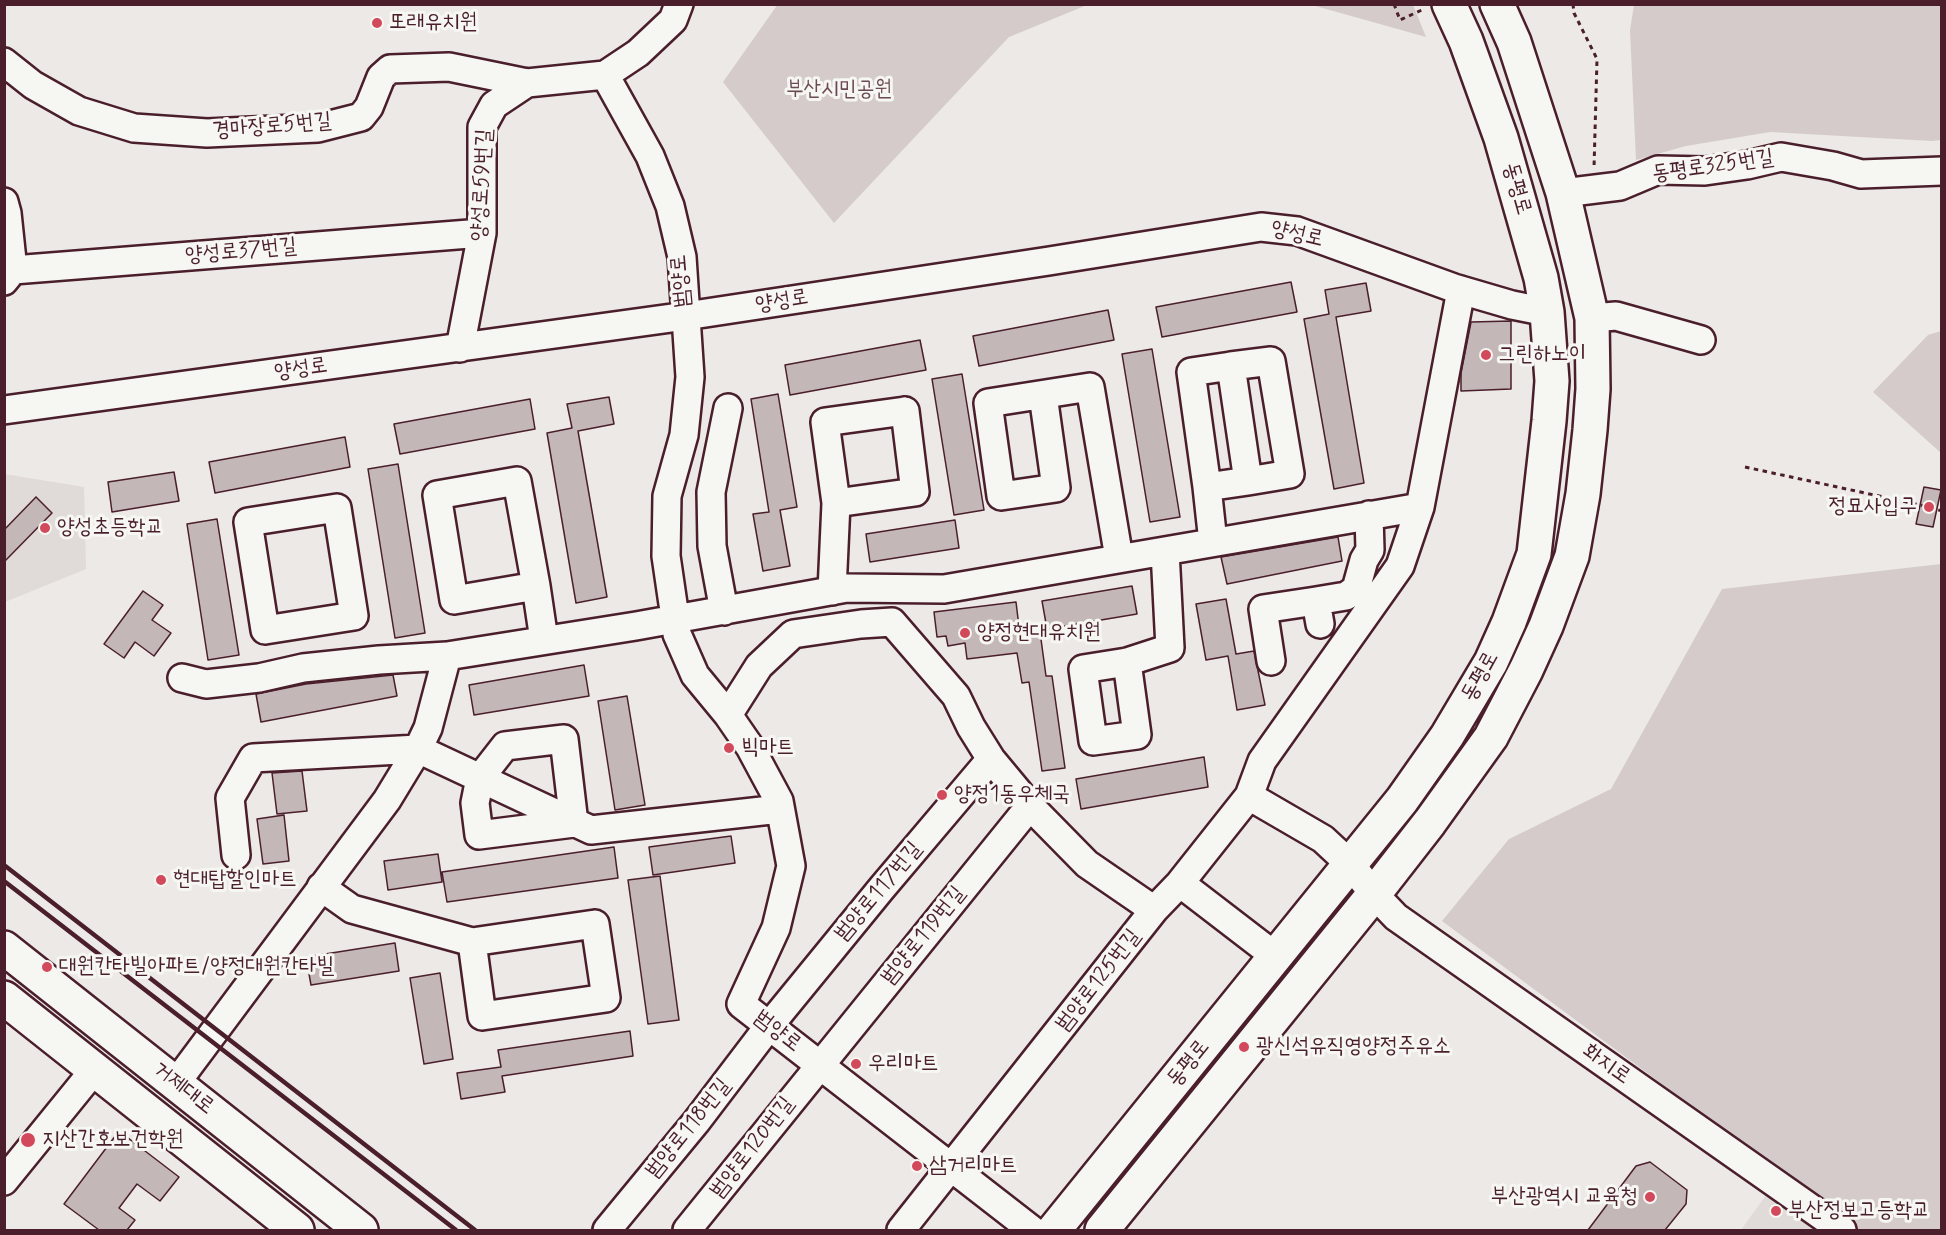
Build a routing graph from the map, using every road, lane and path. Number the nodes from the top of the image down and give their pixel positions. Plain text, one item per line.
1 (679, 4) edge
2 (1394, 4) edge
3 (1497, 4) edge
4 (1573, 4) edge
5 (1438, 6) edge
6 (4, 62) edge
7 (605, 75) junction
8 (526, 83) junction
9 (1941, 171) edge
10 (1578, 192) junction
11 (4, 202) edge
12 (482, 233) junction
13 (9, 276) edge
14 (1461, 290) junction
15 (1547, 312) junction
16 (686, 316) junction
17 (1592, 318) junction
18 (1701, 340) dead end
19 (460, 348) junction
20 (1231, 366) junction
21 (1043, 395) dead end
22 (728, 408) dead end
23 (4, 410) edge
24 (1745, 467) dead end
25 (1248, 481) junction
26 (1207, 487) junction
27 (836, 503) dead end
28 (1420, 507) junction
29 (1941, 511) edge
30 (1369, 515) junction
31 (1213, 543) junction
32 (1166, 551) junction
33 (1119, 558) junction
34 (536, 586) junction
35 (888, 590) junction
36 (832, 591) junction
37 (673, 604) dead end
38 (724, 611) junction
39 (892, 622) junction
40 (285, 627) junction
41 (677, 634) dead end
42 (544, 640) junction
43 (447, 656) junction
44 (1271, 661) dead end
45 (1127, 662) dead end
46 (289, 671) junction
47 (182, 678) dead end
48 (728, 715) junction
49 (418, 749) junction
50 (991, 759) junction
51 (477, 790) junction
52 (1249, 796) junction
53 (1030, 806) junction
54 (780, 809) junction
55 (574, 823) junction
56 (236, 855) dead end
57 (1351, 865) junction
58 (1180, 883) junction
59 (321, 887) junction
60 (1374, 894) junction
61 (1154, 910) junction
62 (472, 942) junction
63 (4, 948) edge
64 (1275, 956) junction
65 (4, 998) edge
66 (769, 1026) junction
67 (819, 1065) junction
68 (95, 1069) junction
69 (176, 1083) junction
70 (952, 1168) junction
71 (4, 1181) edge
72 (297, 1230) edge
73 (361, 1230) edge
74 (607, 1230) edge
75 (687, 1230) edge
76 (901, 1230) edge
77 (1032, 1230) edge
78 (1054, 1230) edge
79 (1102, 1230) edge
80 (1842, 1230) edge

1 - 7 street
2 - 5 path
3 - 10 main road, 동평로
4 - 10 path
5 - 15 main road, 동평로
6 - 8 street, 경마장로5번길
7 - 8 street, 양성로59번길
7 - 16 street, 범양로
8 - 12 street, 양성로59번길
9 - 10 street, 동평로325번길
10 - 17 main road, 동평로
11 - 13 street
12 - 13 street, 양성로37번길
12 - 19 street, 양성로59번길
14 - 15 street, 양성로
14 - 16 street, 양성로
14 - 28 street, 범양로125번길
15 - 57 main road, 동평로
16 - 19 street, 양성로
16 - 37 street, 범양로
17 - 18 street
17 - 60 main road, 동평로
19 - 23 street, 양성로
20 - 25 street
20 - 25 street
20 - 26 street
21 - 33 street
22 - 38 street
24 - 29 path
25 - 26 street
26 - 31 street
27 - 36 street
28 - 30 street
28 - 52 street, 범양로125번길
30 - 31 street
30 - 44 street
31 - 32 street
32 - 33 street
32 - 45 street
33 - 35 street
34 - 34 street
34 - 42 street
35 - 36 street
35 - 39 street
36 - 38 street
38 - 42 street
39 - 48 street
39 - 50 street
40 - 40 street
40 - 46 street
41 - 48 street, 범양로
42 - 43 street
43 - 46 street
43 - 49 street
46 - 47 street
48 - 54 street, 범양로
49 - 51 street
49 - 56 street
49 - 59 street
50 - 53 street
50 - 66 street, 범양로117번길
51 - 55 street
51 - 55 street
51 - 55 street
52 - 57 street, 화지로
52 - 58 street, 범양로125번길
53 - 61 street
53 - 67 street, 범양로119번길
54 - 55 street
54 - 66 street, 범양로
57 - 60 street, 화지로
57 - 64 main road, 동평로
58 - 61 street, 범양로125번길
58 - 64 street
59 - 62 street
59 - 69 street
60 - 79 main road, 동평로
60 - 80 street, 화지로
61 - 70 street, 범양로125번길
62 - 62 street
63 - 69 main road, 거제대로
64 - 78 main road, 동평로
65 - 68 main road, 거제대로
66 - 67 street, 범양로
66 - 74 street, 범양로118번길
67 - 70 street, 범양로
67 - 75 street, 범양로120번길
68 - 71 street
68 - 72 main road, 거제대로
69 - 73 main road, 거제대로
70 - 76 street, 범양로125번길
70 - 77 street, 범양로

